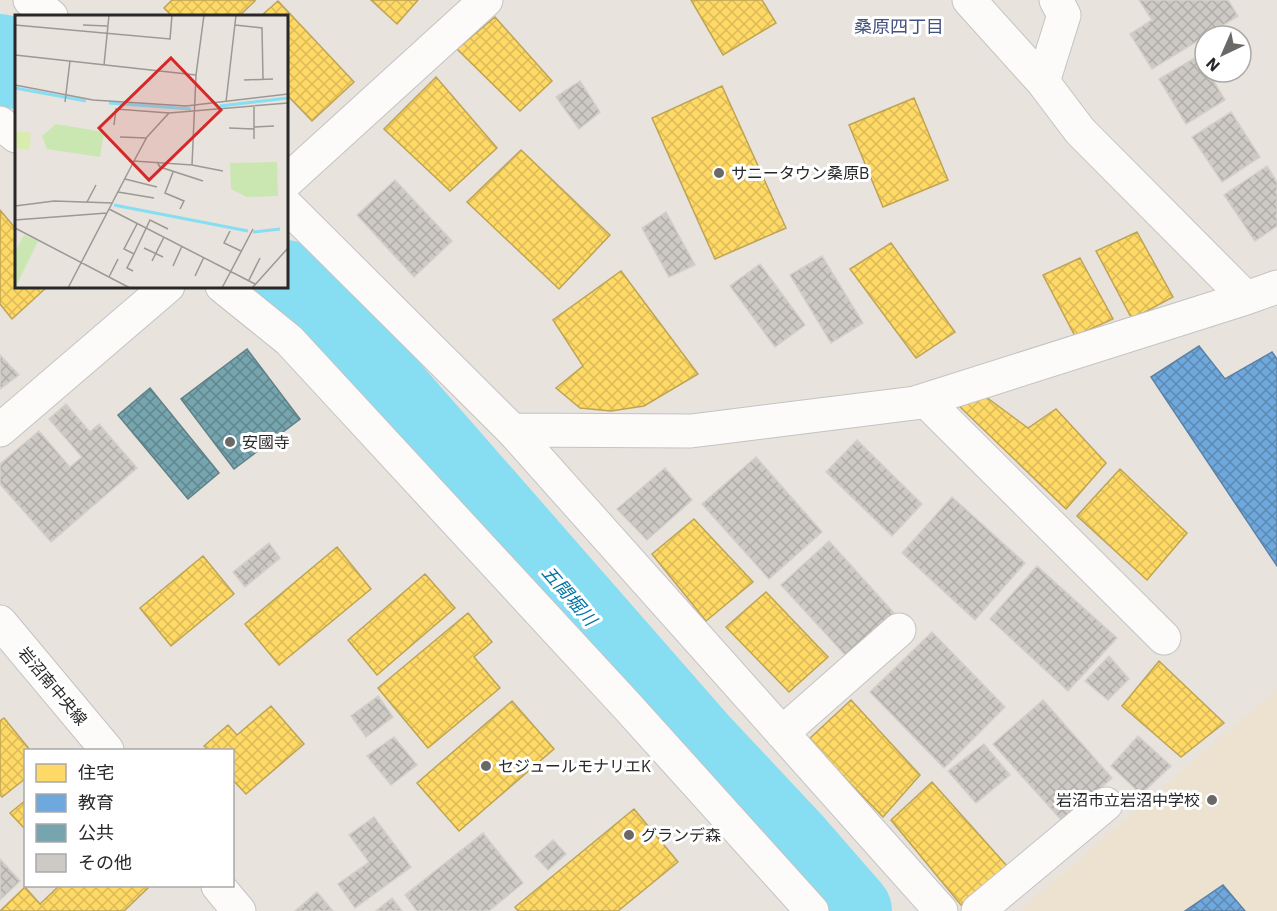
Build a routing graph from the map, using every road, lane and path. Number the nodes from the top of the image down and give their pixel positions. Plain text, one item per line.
1 (30, 0) edge
2 (486, 0) edge
3 (969, 0) edge
4 (1056, 0) edge
5 (50, 15) edge
6 (1043, 82) junction
7 (0, 123) edge
8 (15, 135) edge
9 (288, 180) edge
10 (288, 206) edge
11 (1277, 287) edge
12 (166, 288) edge
13 (224, 288) edge
14 (1246, 298) junction
15 (925, 400) junction
16 (0, 430) edge
17 (512, 430) junction
18 (0, 622) edge
19 (899, 630) dead end
20 (1164, 638) dead end
21 (782, 733) junction
22 (106, 749) edge
23 (1106, 804) dead end
24 (220, 887) edge
25 (239, 911) edge
26 (812, 911) edge
27 (941, 911) edge
28 (978, 911) edge

1 - 5 street
2 - 9 street
3 - 6 street
4 - 6 street
6 - 14 street
7 - 8 street
10 - 17 street
11 - 14 street
12 - 16 street
13 - 26 street
14 - 15 street
15 - 17 street
15 - 20 street
17 - 21 street
18 - 22 street, 岩沼南中央線
19 - 21 street
21 - 27 street
23 - 28 street
24 - 25 street

